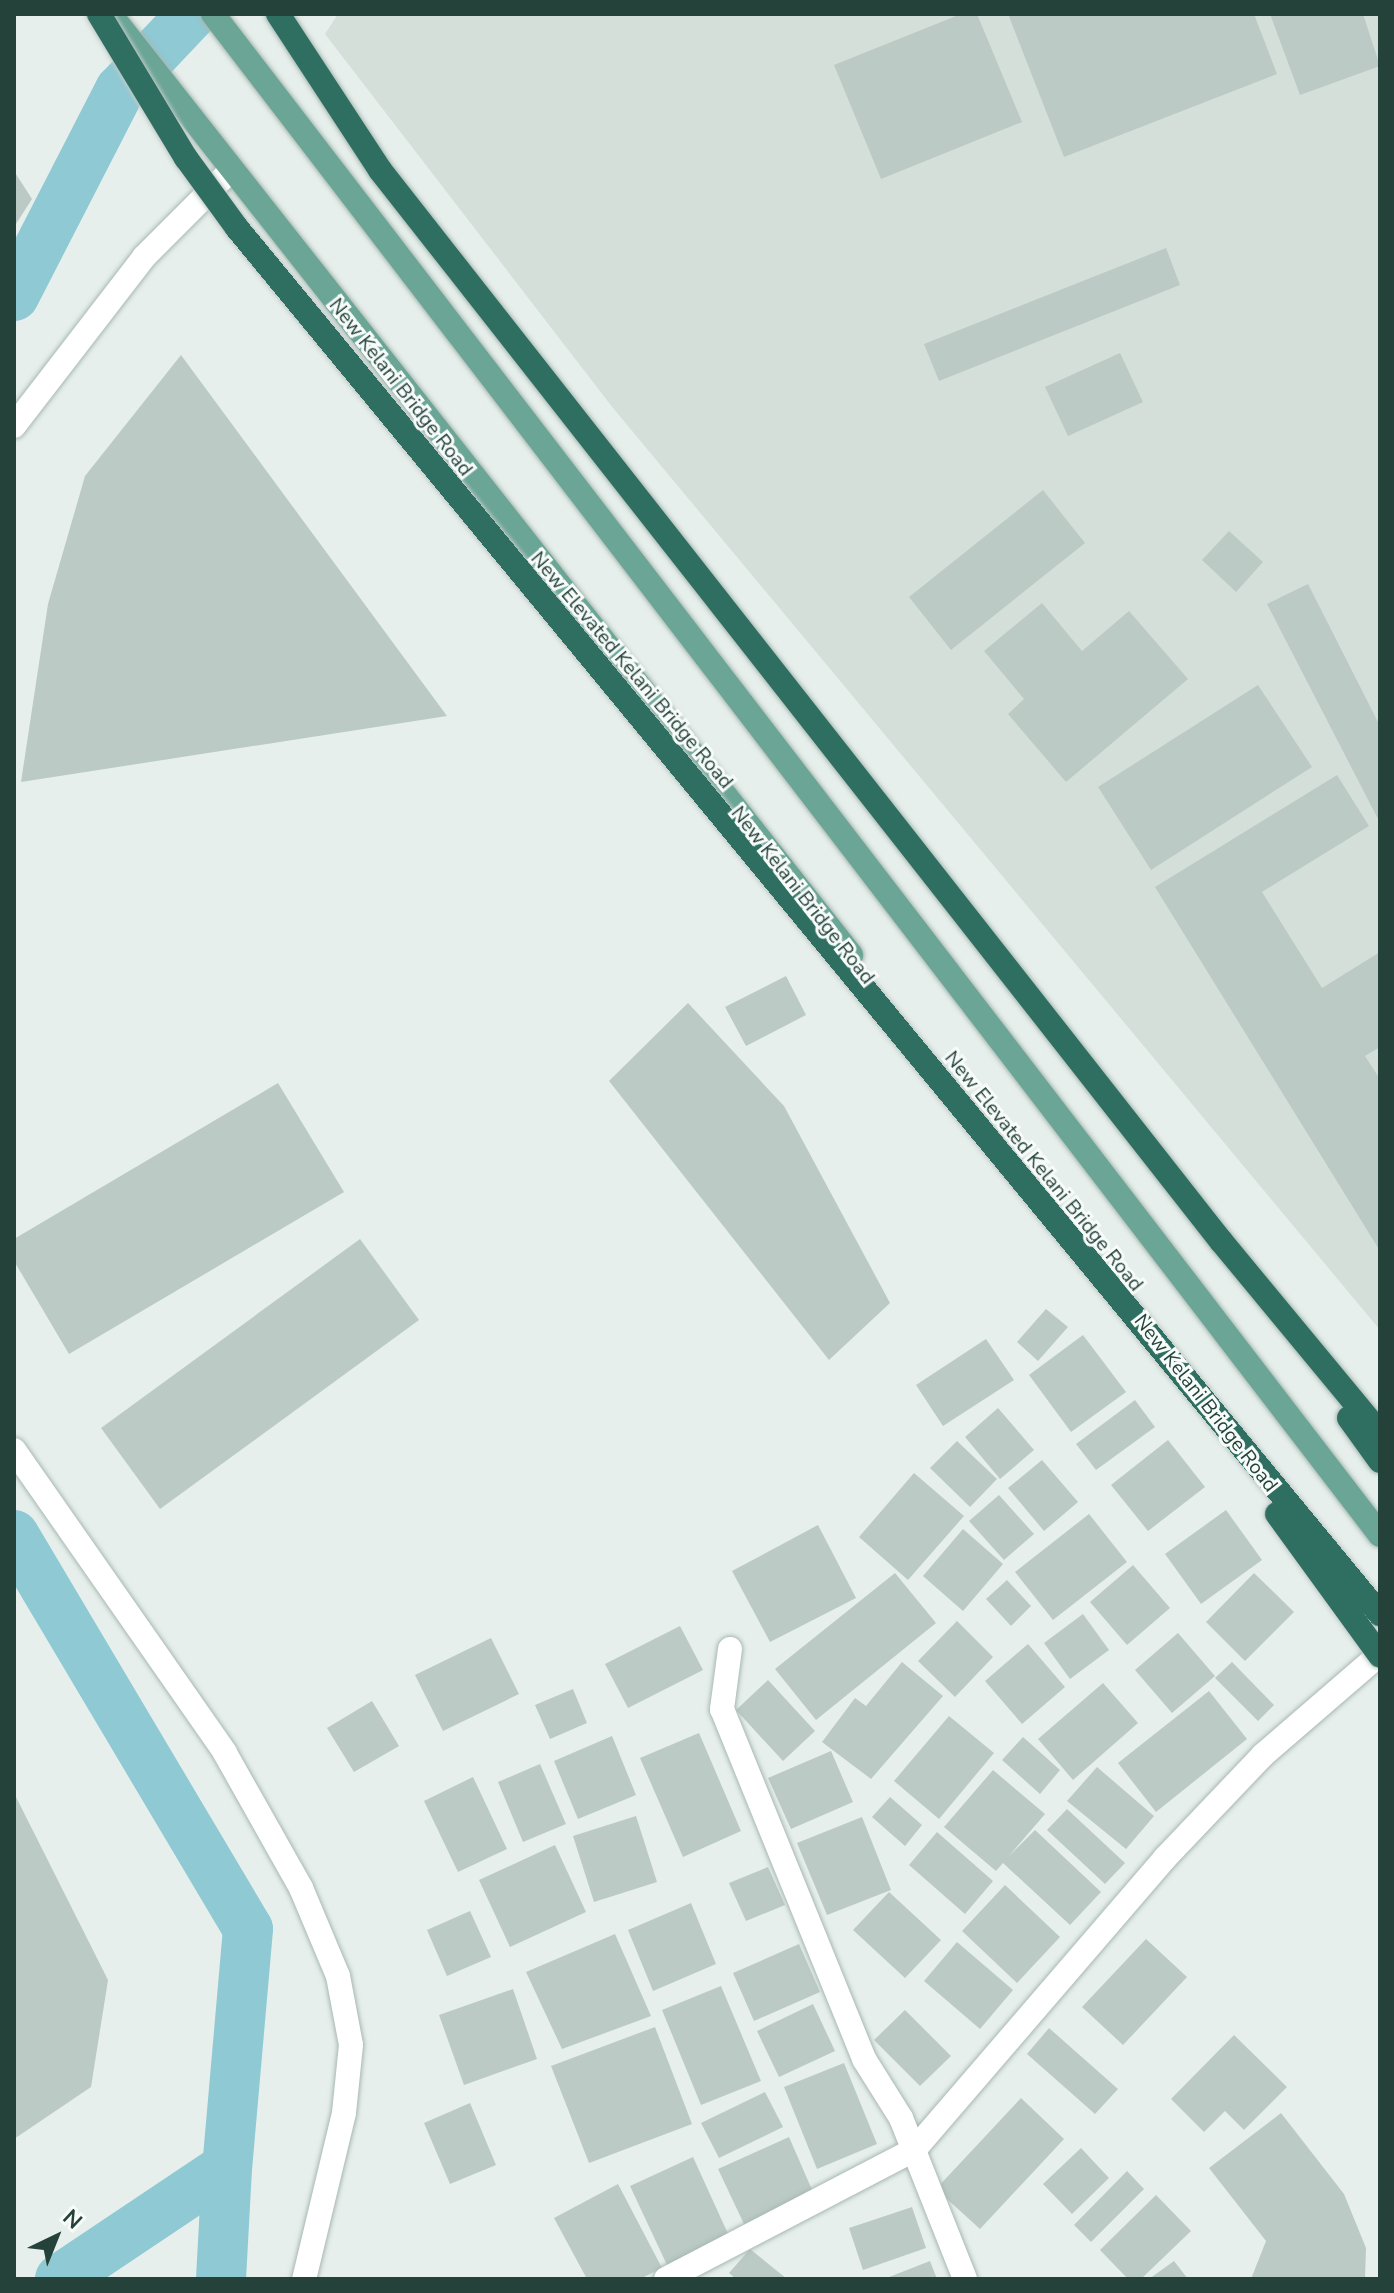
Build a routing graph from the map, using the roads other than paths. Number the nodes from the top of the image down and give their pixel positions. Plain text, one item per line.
1 (213, 14) edge
2 (278, 14) edge
3 (107, 15) edge
4 (230, 171) junction
5 (14, 426) edge
6 (1221, 1241) junction
7 (1151, 1341) junction
8 (1380, 1433) edge
9 (14, 1450) edge
10 (1380, 1461) edge
11 (1380, 1535) edge
12 (1380, 1614) edge
13 (1380, 1623) edge
14 (730, 1649) dead end
15 (1380, 1655) edge
16 (914, 2150) junction
17 (304, 2279) edge
18 (666, 2279) edge
19 (965, 2279) edge

1 - 11 main road
2 - 6 highway
3 - 4 main road, New Kelani Bridge Road
3 - 7 highway, New Elevated Kelani Bridge Road, bridge
4 - 5 street
4 - 13 main road, New Kelani Bridge Road
6 - 8 highway
6 - 10 highway
7 - 12 highway, bridge
7 - 15 highway, bridge
9 - 17 street
14 - 16 street
15 - 16 street
16 - 18 street
16 - 19 street

